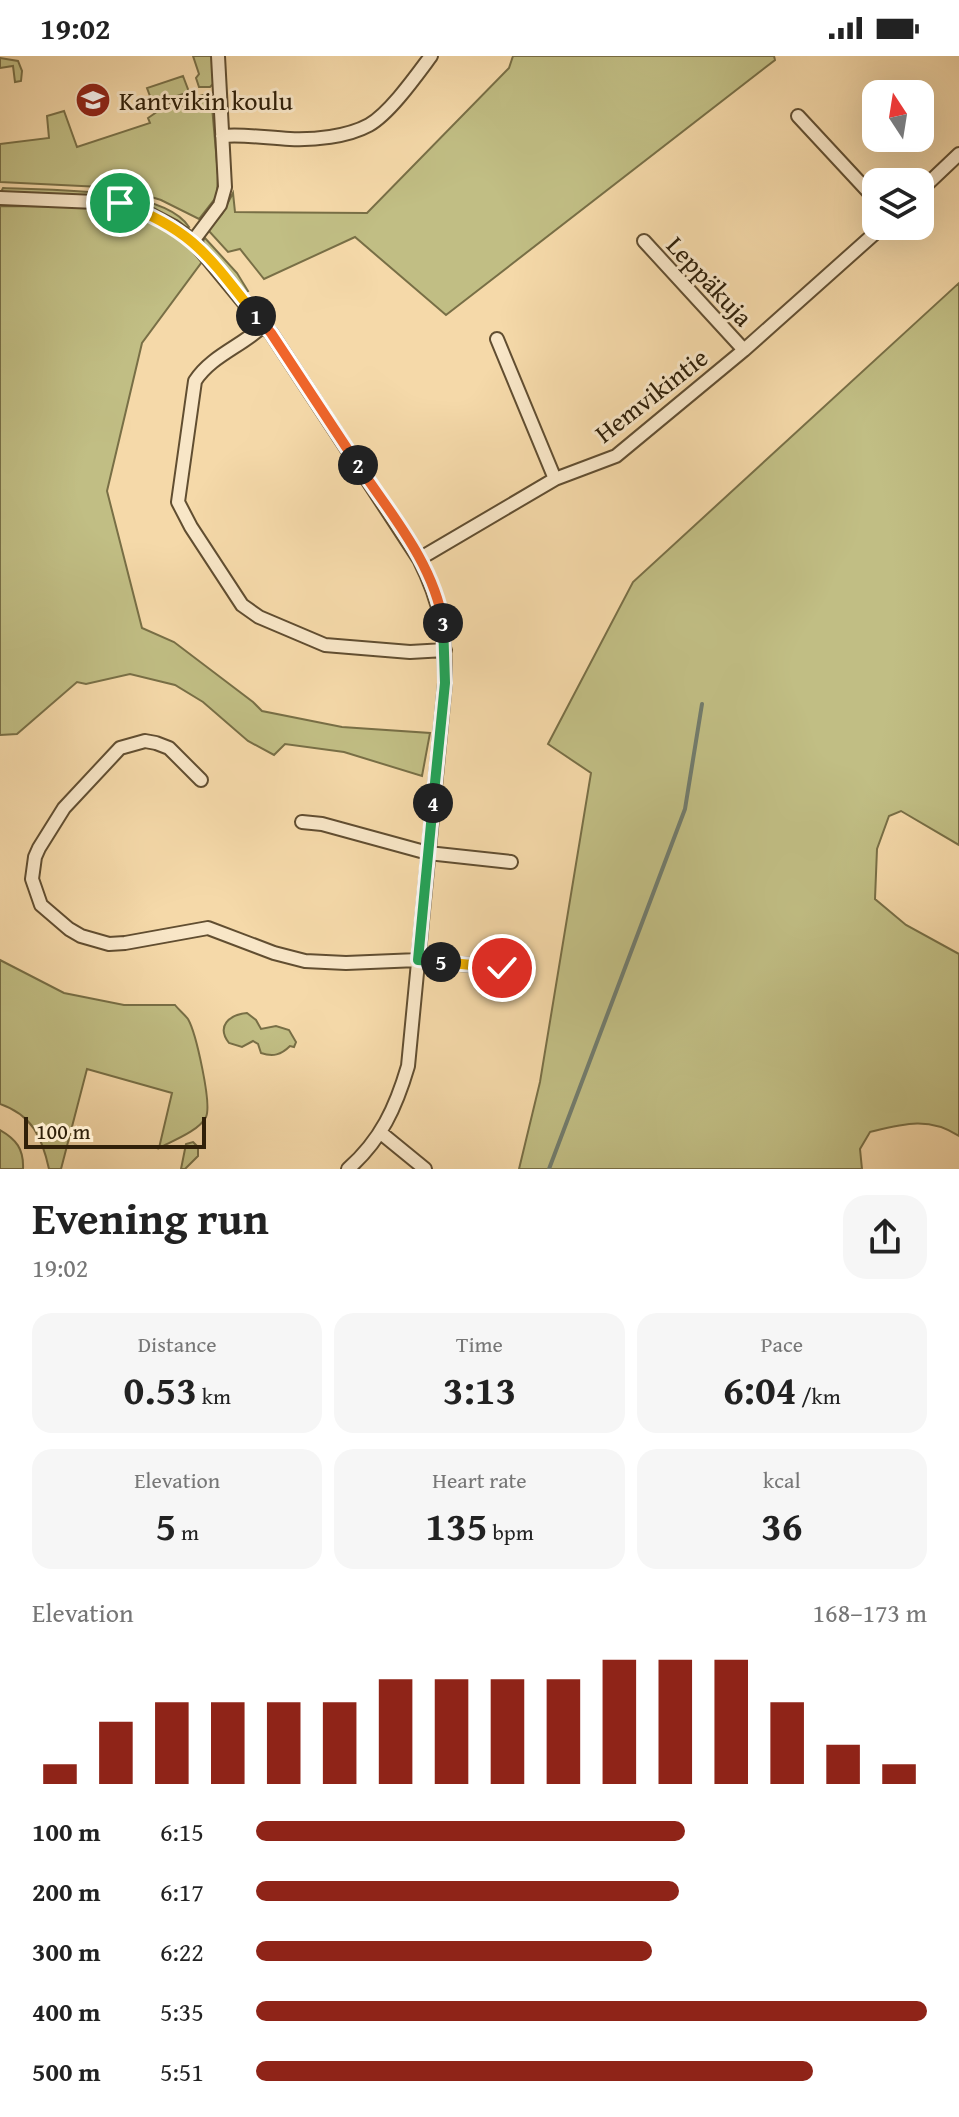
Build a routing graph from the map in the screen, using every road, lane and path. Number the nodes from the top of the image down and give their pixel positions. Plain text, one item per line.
1 (218, 56) edge
2 (431, 56) edge
3 (798, 116) dead end
4 (222, 136) junction
5 (959, 154) edge
6 (934, 178) edge
7 (862, 185) edge
8 (0, 198) edge
9 (867, 240) edge
10 (193, 241) junction
11 (644, 241) dead end
12 (263, 326) junction
13 (497, 339) dead end
14 (744, 350) junction
15 (555, 479) junction
16 (419, 559) junction
17 (445, 650) junction
18 (201, 780) dead end
19 (302, 822) dead end
20 (428, 853) junction
21 (511, 862) dead end
22 (418, 960) junction
23 (502, 968) dead end
24 (381, 1133) junction
25 (348, 1169) edge
26 (425, 1169) edge

1 - 4 street
2 - 4 street
3 - 7 street
4 - 10 street
5 - 6 street
8 - 10 street
9 - 14 street, Hemvikintie
10 - 12 street
11 - 14 street, Leppäkuja
12 - 16 street
12 - 17 street
13 - 15 street
14 - 15 street, Hemvikintie
15 - 16 street, Hemvikintie
16 - 17 street
17 - 20 street
18 - 22 street
19 - 20 street
20 - 21 street
20 - 22 street
22 - 23 street
22 - 24 street
24 - 25 street
24 - 26 street

